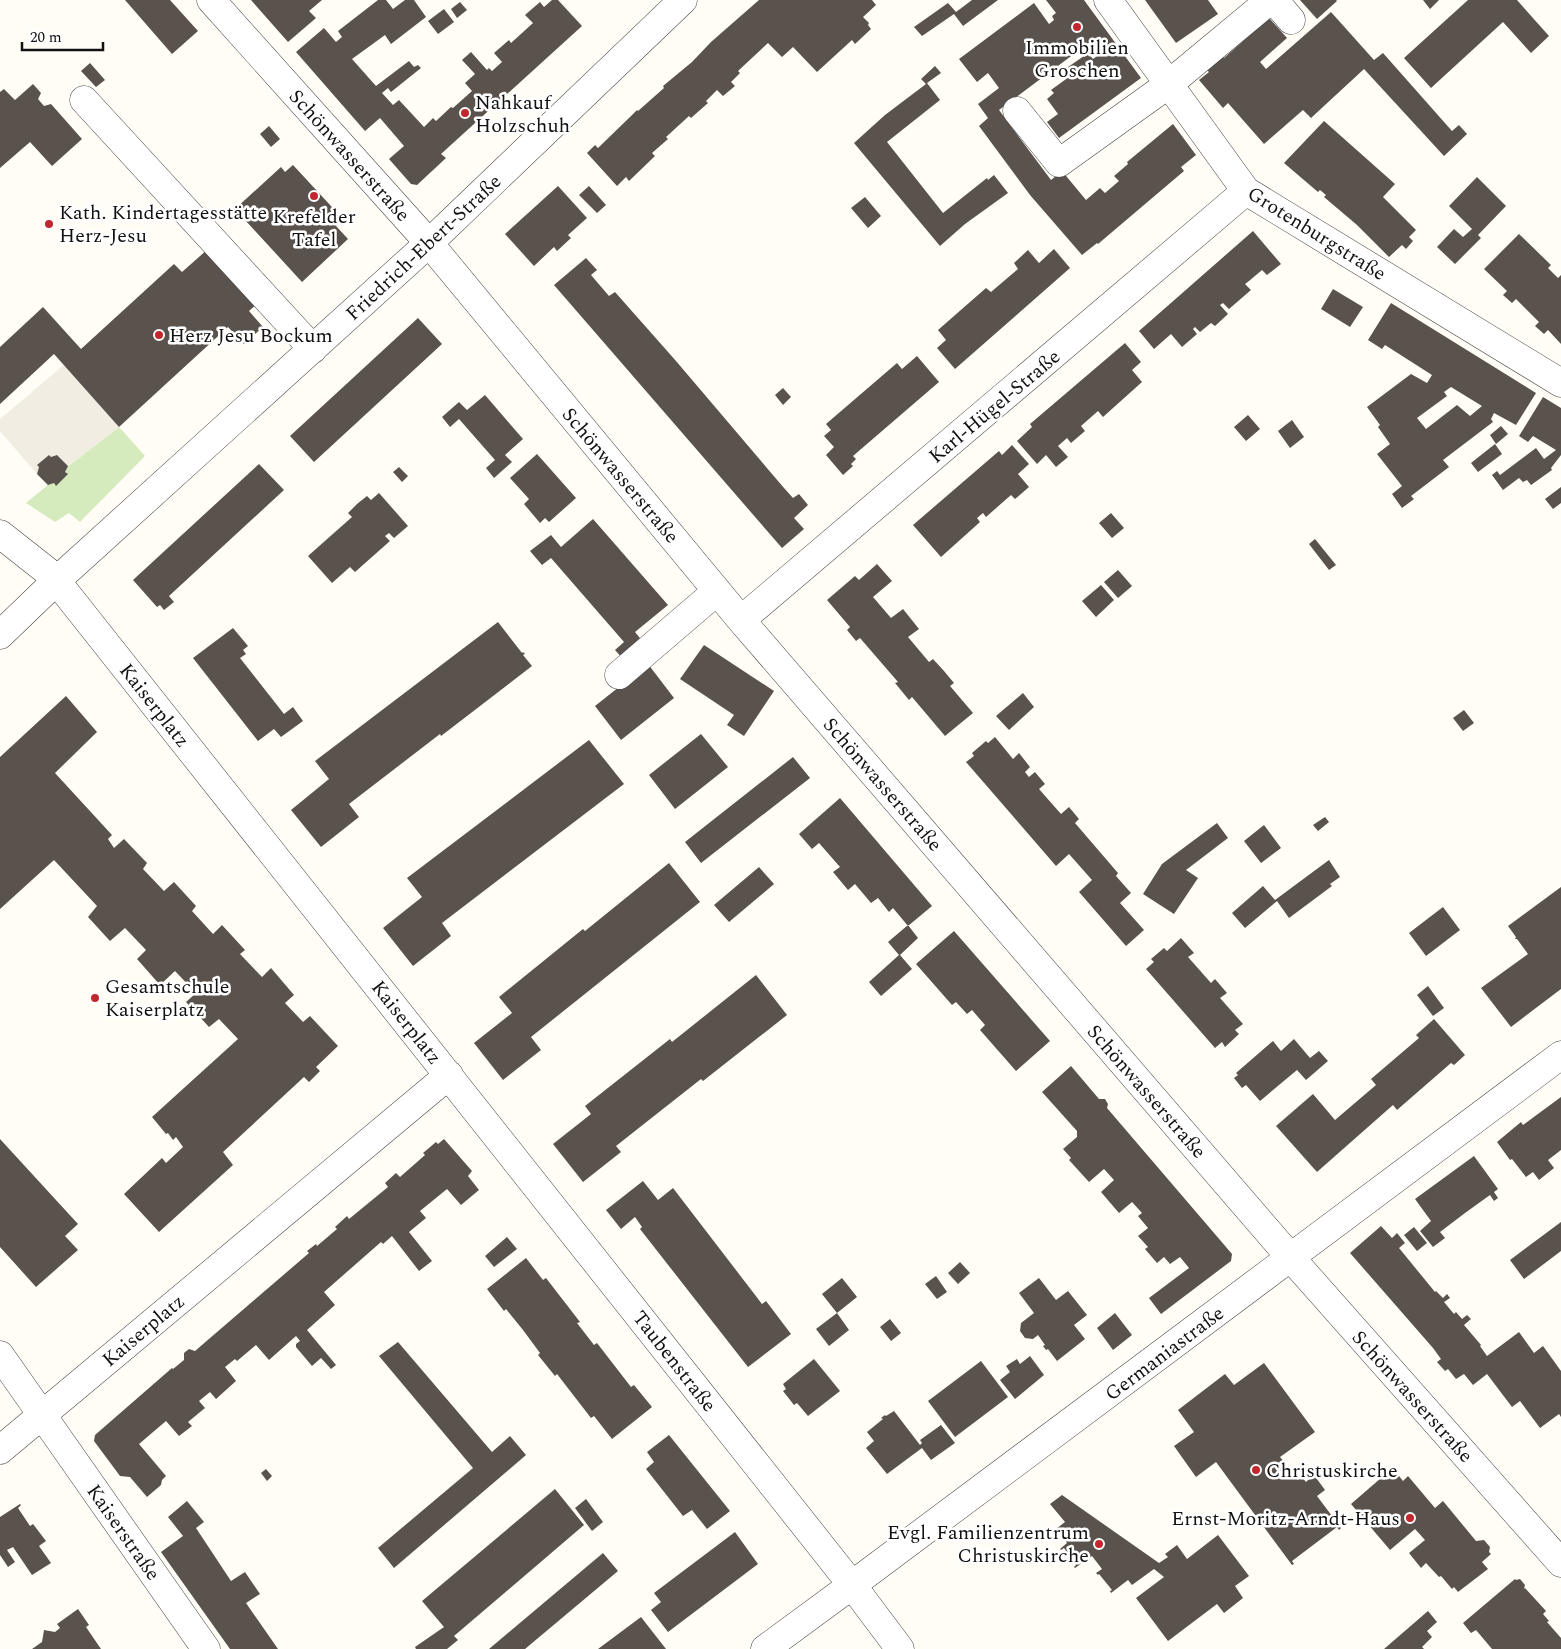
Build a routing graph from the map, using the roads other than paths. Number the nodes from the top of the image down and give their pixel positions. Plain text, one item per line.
1 (211, 0) edge
2 (683, 0) edge
3 (1108, 0) edge
4 (1279, 7) edge
5 (1169, 84) junction
6 (84, 100) dead end
7 (1017, 111) dead end
8 (1246, 191) junction
9 (429, 243) junction
10 (313, 349) junction
11 (1561, 383) edge
12 (0, 534) edge
13 (56, 581) junction
14 (717, 591) junction
15 (741, 620) junction
16 (0, 635) edge
17 (618, 675) dead end
18 (1561, 1055) edge
19 (449, 1074) junction
20 (1290, 1258) junction
21 (0, 1355) edge
22 (42, 1415) junction
23 (0, 1450) edge
24 (1561, 1563) edge
25 (852, 1585) junction
26 (206, 1649) edge
27 (765, 1649) edge
28 (900, 1649) edge

1 - 9 street, Schönwasserstraße
2 - 9 street, Friedrich-Ebert-Straße
3 - 5 street, Grotenburgstraße
4 - 5 street
5 - 7 street
5 - 8 street, Grotenburgstraße
6 - 10 street
8 - 11 street, Grotenburgstraße
8 - 15 street, Karl-Hügel-Straße
9 - 10 street, Friedrich-Ebert-Straße
9 - 14 street, Schönwasserstraße
10 - 13 street, Friedrich-Ebert-Straße
12 - 13 street
13 - 16 street
13 - 19 street, Kaiserplatz
14 - 15 street, Schönwasserstraße
14 - 17 street
15 - 20 street, Schönwasserstraße
18 - 20 street, Germaniastraße
19 - 22 street, Kaiserplatz
19 - 25 street, Taubenstraße
20 - 24 street, Schönwasserstraße
20 - 25 street, Germaniastraße
21 - 22 street
22 - 23 street, Kaiserplatz
22 - 26 street, Kaiserstraße
25 - 27 street, Germaniastraße
25 - 28 street, Taubenstraße

